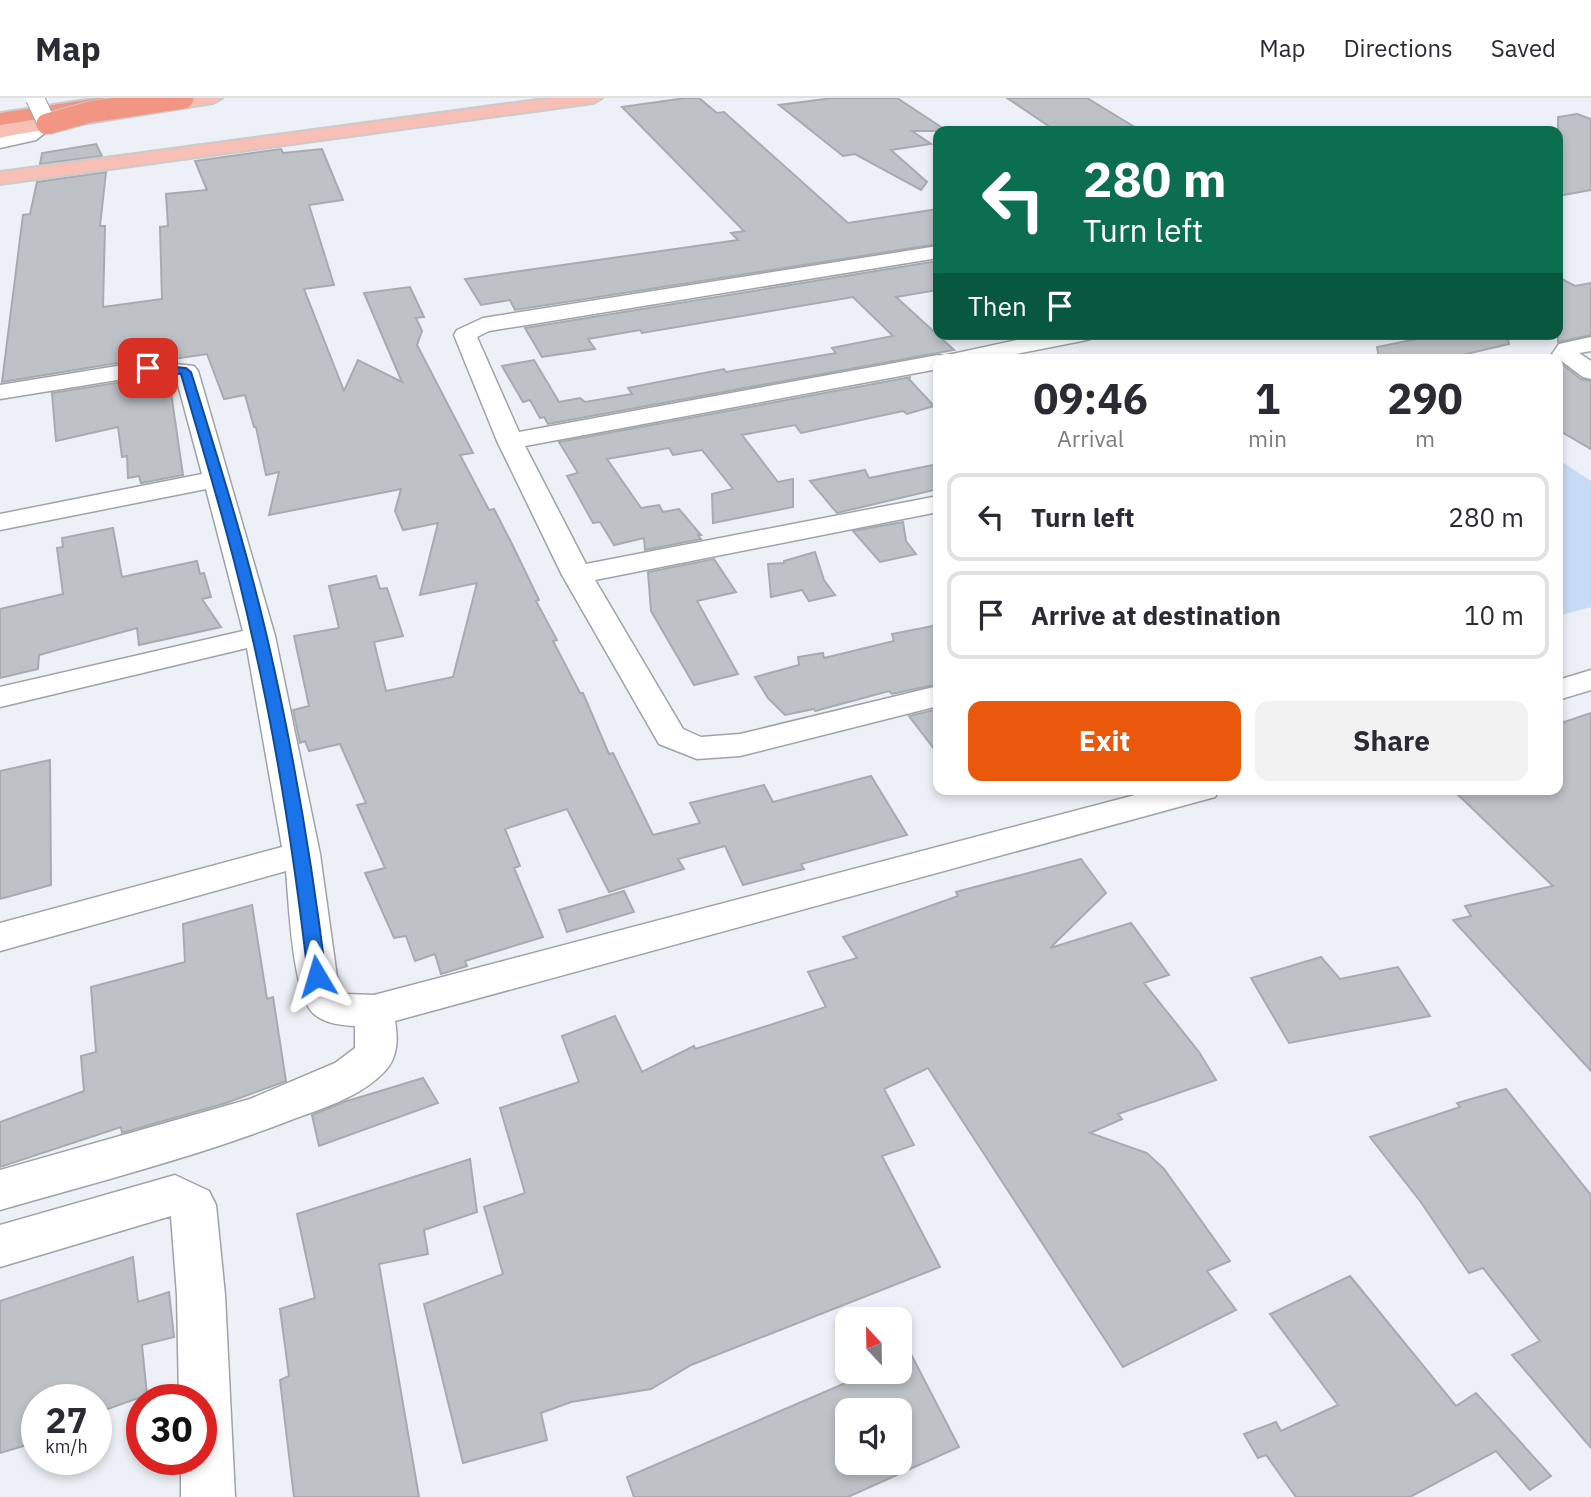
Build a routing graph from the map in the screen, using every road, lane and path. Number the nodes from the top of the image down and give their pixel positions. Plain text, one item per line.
1 (35, 98) edge
2 (138, 98) edge
3 (183, 98) edge
4 (214, 98) edge
5 (572, 98) edge
6 (593, 98) edge
7 (0, 119) edge
8 (47, 124) junction
9 (0, 131) edge
10 (0, 143) edge
11 (0, 176) edge
12 (933, 253) edge
13 (1064, 340) edge
14 (1591, 344) edge
15 (1024, 353) edge
16 (933, 363) edge
17 (1591, 372) edge
18 (0, 393) edge
19 (510, 441) junction
20 (218, 479) junction
21 (933, 505) edge
22 (0, 522) edge
23 (578, 575) junction
24 (260, 636) junction
25 (1591, 680) edge
26 (1563, 688) edge
27 (0, 697) edge
28 (933, 697) edge
29 (1181, 795) edge
30 (302, 854) junction
31 (0, 937) edge
32 (374, 1011) junction
33 (0, 1190) edge
34 (0, 1246) edge
35 (208, 1497) edge

1 - 8 street, bridge
2 - 7 highway
3 - 8 highway, bridge
4 - 9 main road
5 - 11 main road
6 - 11 main road
8 - 10 street
12 - 19 street
13 - 15 street
14 - 17 street
16 - 19 street
18 - 20 street
19 - 23 street
20 - 22 street
20 - 24 street
21 - 23 street
23 - 28 street
24 - 27 street
24 - 30 street
25 - 26 street
29 - 32 street
30 - 31 street
30 - 32 street
32 - 33 street
34 - 35 street

